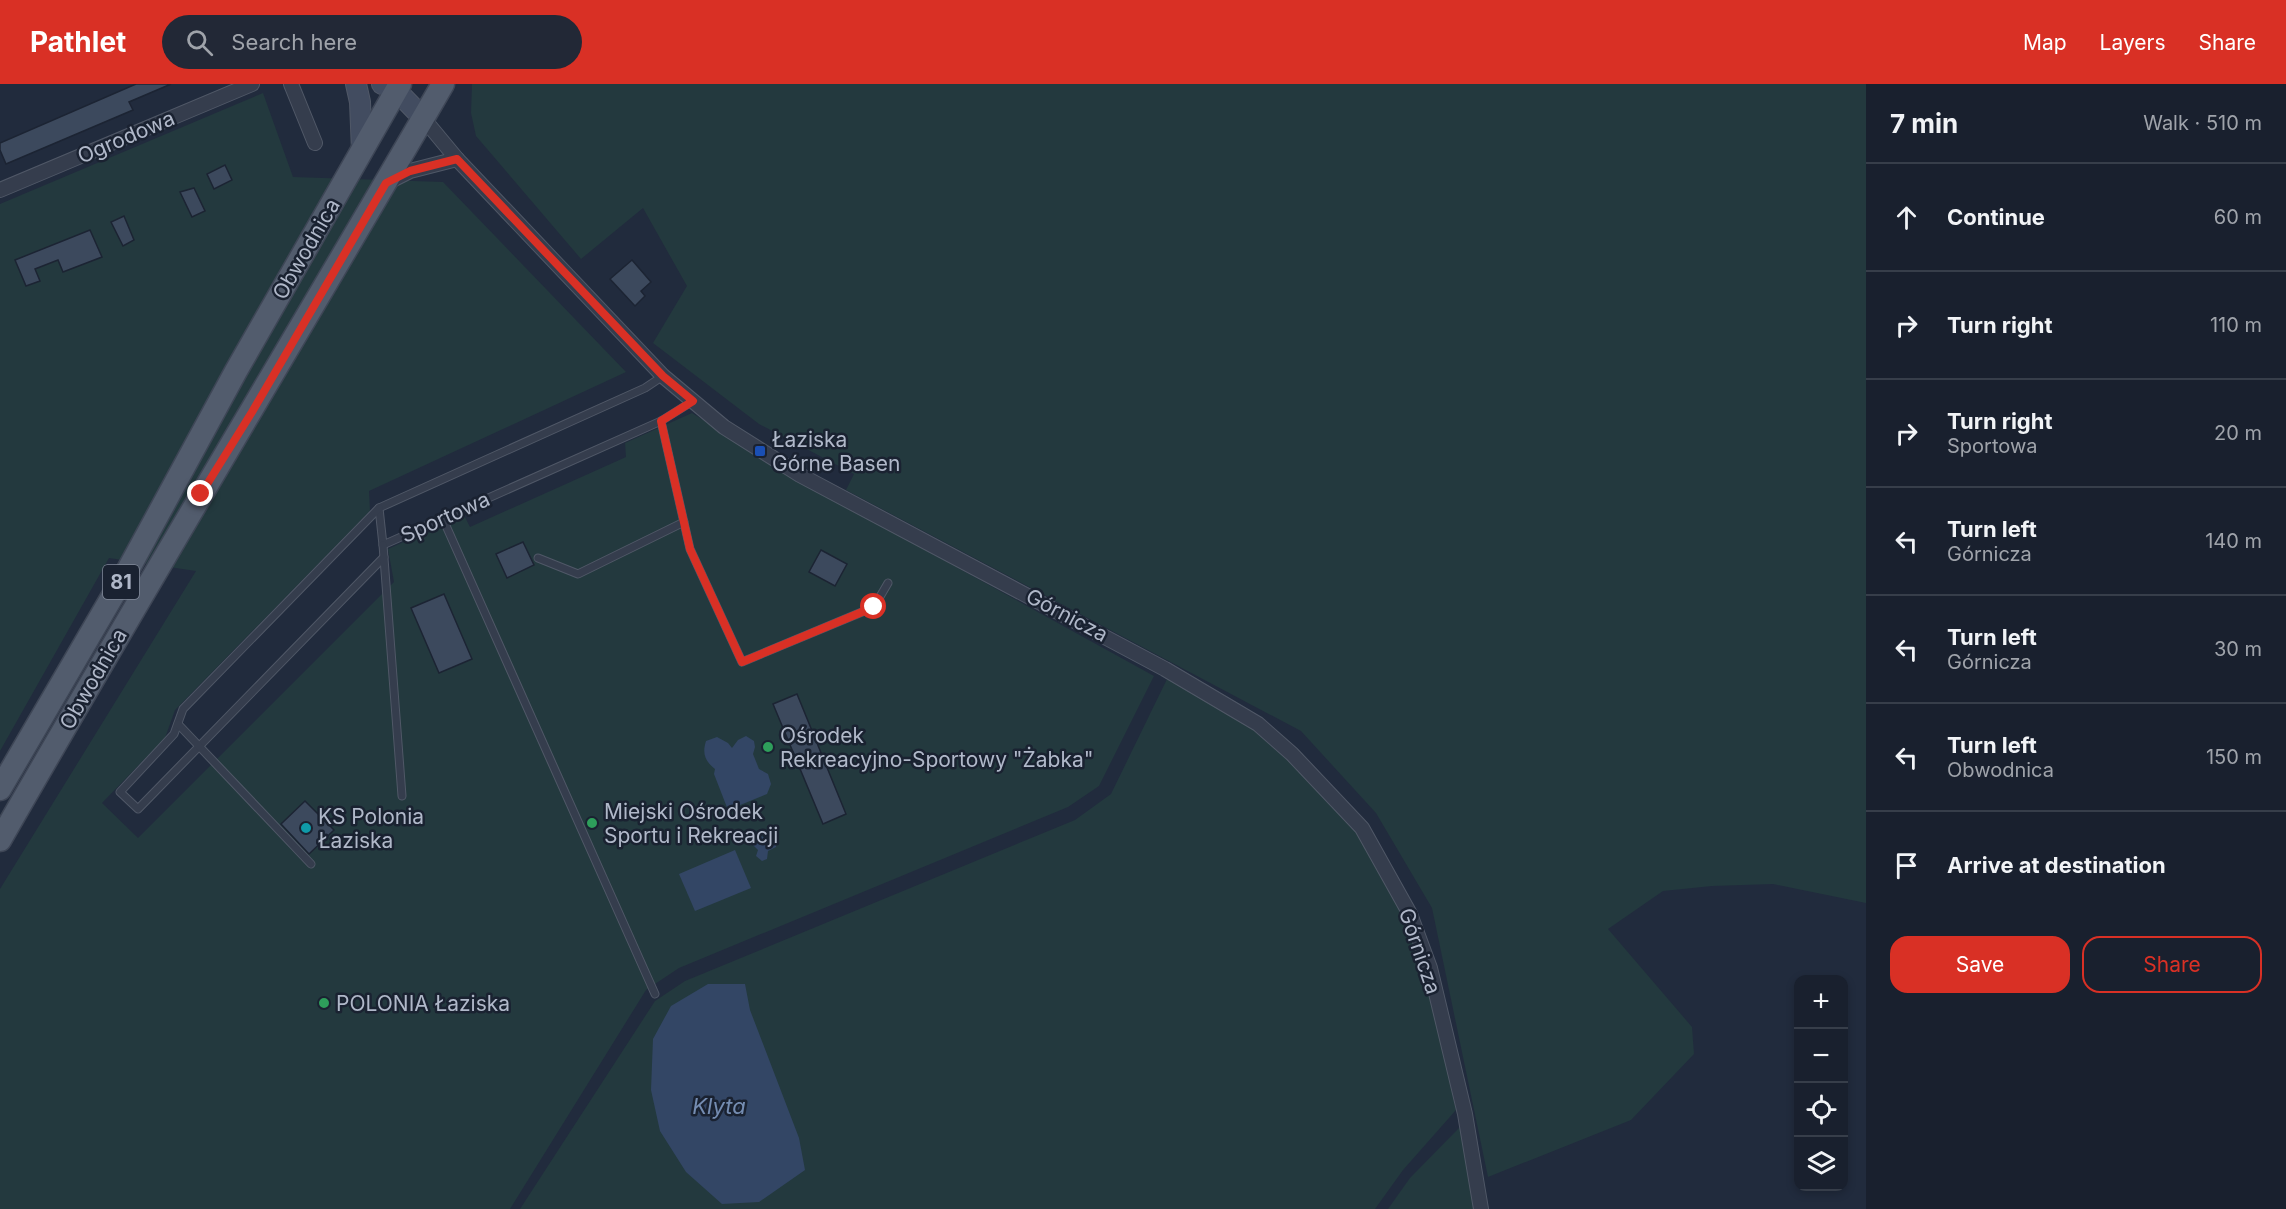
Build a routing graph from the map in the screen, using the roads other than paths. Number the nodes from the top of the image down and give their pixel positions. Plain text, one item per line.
1 (252, 84) edge
2 (291, 84) edge
3 (356, 84) edge
4 (443, 84) edge
5 (393, 85) edge
6 (423, 118) junction
7 (315, 143) dead end
8 (362, 151) junction
9 (457, 159) junction
10 (386, 183) junction
11 (0, 189) edge
12 (663, 376) junction
13 (693, 401) junction
14 (661, 421) junction
15 (379, 508) junction
16 (443, 519) junction
17 (684, 522) junction
18 (383, 545) junction
19 (384, 558) junction
20 (538, 558) dead end
21 (888, 583) dead end
22 (178, 724) junction
23 (200, 746) junction
24 (0, 789) edge
25 (402, 796) dead end
26 (0, 840) edge
27 (311, 864) dead end
28 (655, 994) dead end
29 (1481, 1209) edge

1 - 11 street, Ogrodowa
2 - 7 street
3 - 8 street
4 - 6 main road, Obwodnica / 81
5 - 6 street
5 - 8 main road, Obwodnica / 81
6 - 9 street, Górnicza
6 - 10 main road, Obwodnica / 81
8 - 24 main road, Obwodnica / 81
9 - 10 street
9 - 12 street, Górnicza
10 - 26 main road, Obwodnica / 81
12 - 13 street, Górnicza
12 - 15 lane, Sportowa
13 - 14 lane, Sportowa
13 - 29 street, Górnicza
14 - 16 lane, Sportowa
14 - 17 lane
15 - 18 lane, Sportowa
15 - 22 lane
16 - 18 lane, Sportowa
16 - 28 lane
17 - 20 lane
17 - 21 lane
18 - 19 lane
19 - 23 lane
19 - 25 lane
22 - 23 lane
22 - 23 lane
23 - 27 lane

